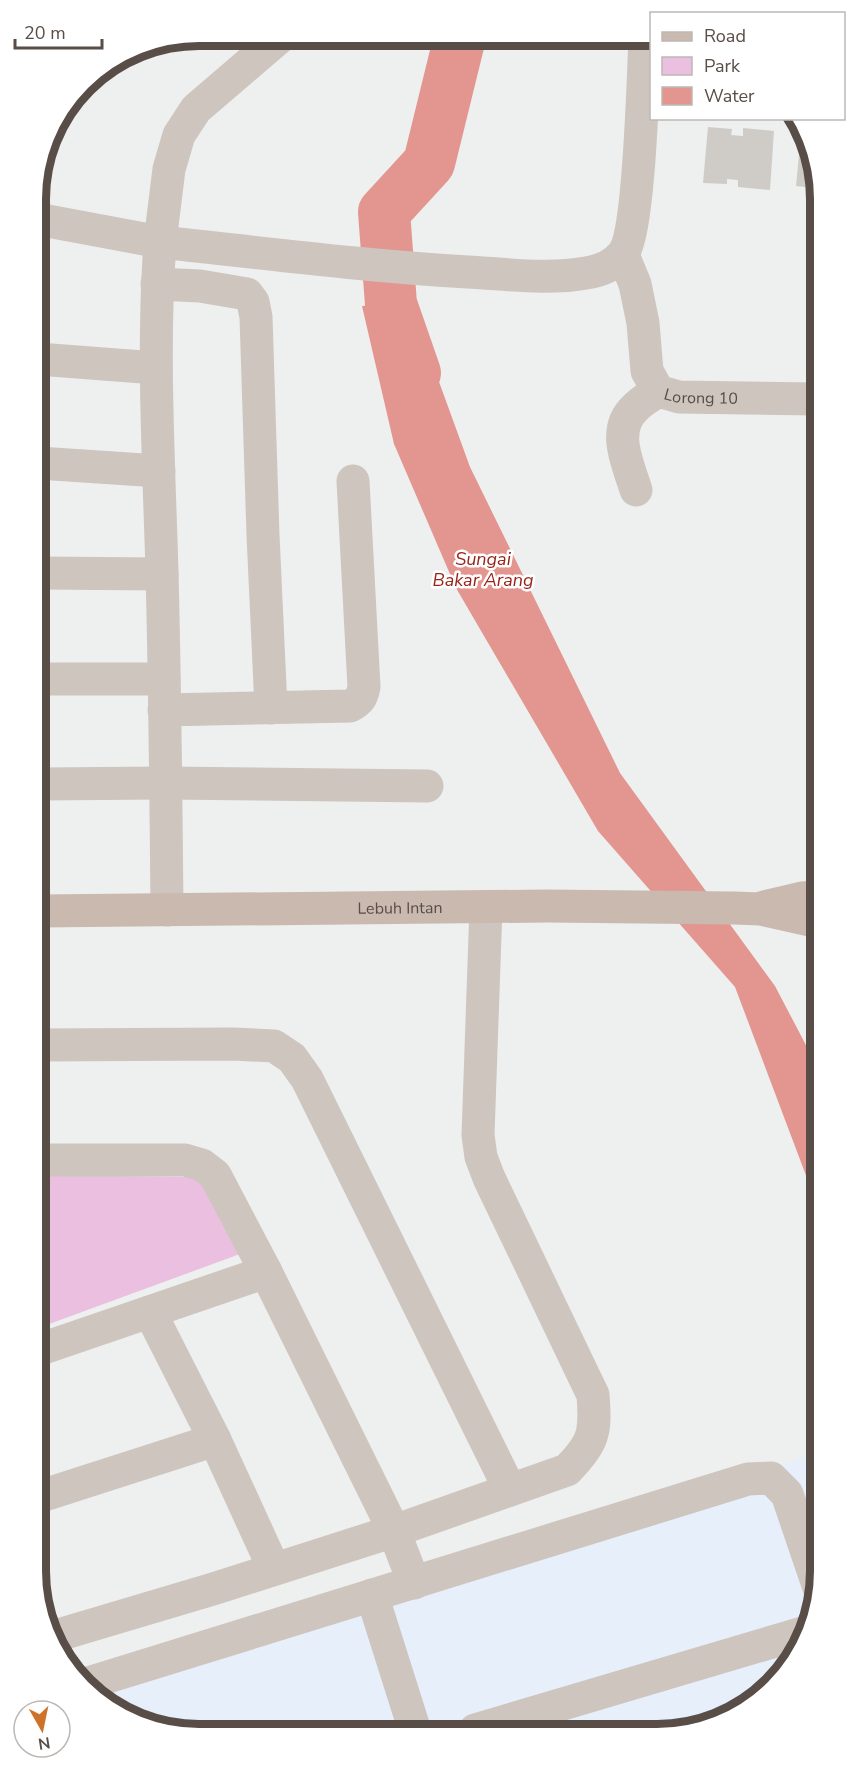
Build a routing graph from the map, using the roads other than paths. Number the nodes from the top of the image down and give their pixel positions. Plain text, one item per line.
1 (645, 46) edge
2 (267, 47) edge
3 (47, 221) edge
4 (160, 242) junction
5 (622, 255) junction
6 (157, 284) junction
7 (47, 360) edge
8 (156, 368) junction
9 (658, 390) junction
10 (810, 399) edge
11 (47, 464) edge
12 (159, 471) junction
13 (353, 481) dead end
14 (636, 490) dead end
15 (47, 573) edge
16 (162, 574) junction
17 (47, 680) edge
18 (164, 694) junction
19 (271, 708) junction
20 (165, 783) junction
21 (47, 784) edge
22 (426, 786) dead end
23 (810, 898) edge
24 (486, 907) junction
25 (747, 908) junction
26 (167, 910) junction
27 (46, 911) edge
28 (810, 920) edge
29 (46, 1044) edge
30 (46, 1160) edge
31 (266, 1272) junction
32 (150, 1312) junction
33 (46, 1347) edge
34 (215, 1440) junction
35 (510, 1490) junction
36 (46, 1494) edge
37 (394, 1531) junction
38 (810, 1562) edge
39 (274, 1569) junction
40 (414, 1582) junction
41 (372, 1595) junction
42 (60, 1634) edge
43 (797, 1635) edge
44 (93, 1682) edge
45 (413, 1725) edge
46 (492, 1725) edge

1 - 5 street
2 - 4 street
3 - 4 street
4 - 5 street
4 - 6 street
5 - 9 street, Lorong 10
6 - 8 street
6 - 19 street
7 - 8 street
8 - 12 street
9 - 10 street, Lorong 10
9 - 14 street
11 - 12 street
12 - 16 street
13 - 19 street
15 - 16 street
16 - 18 street
17 - 18 street
18 - 19 street
18 - 20 street
20 - 21 street
20 - 22 street
20 - 26 street
23 - 25 main road, Lebuh Intan
24 - 25 main road, Lebuh Intan
24 - 26 main road, Lebuh Intan
24 - 35 street
25 - 28 main road, Lebuh Intan
26 - 27 main road, Lebuh Intan
29 - 35 street
30 - 31 street
31 - 32 street
31 - 37 street
32 - 33 street
32 - 34 street
34 - 36 street
34 - 39 street
35 - 37 street
37 - 39 street
37 - 40 street
38 - 40 street
39 - 42 street
40 - 41 street
41 - 44 street
41 - 45 street
43 - 46 street

